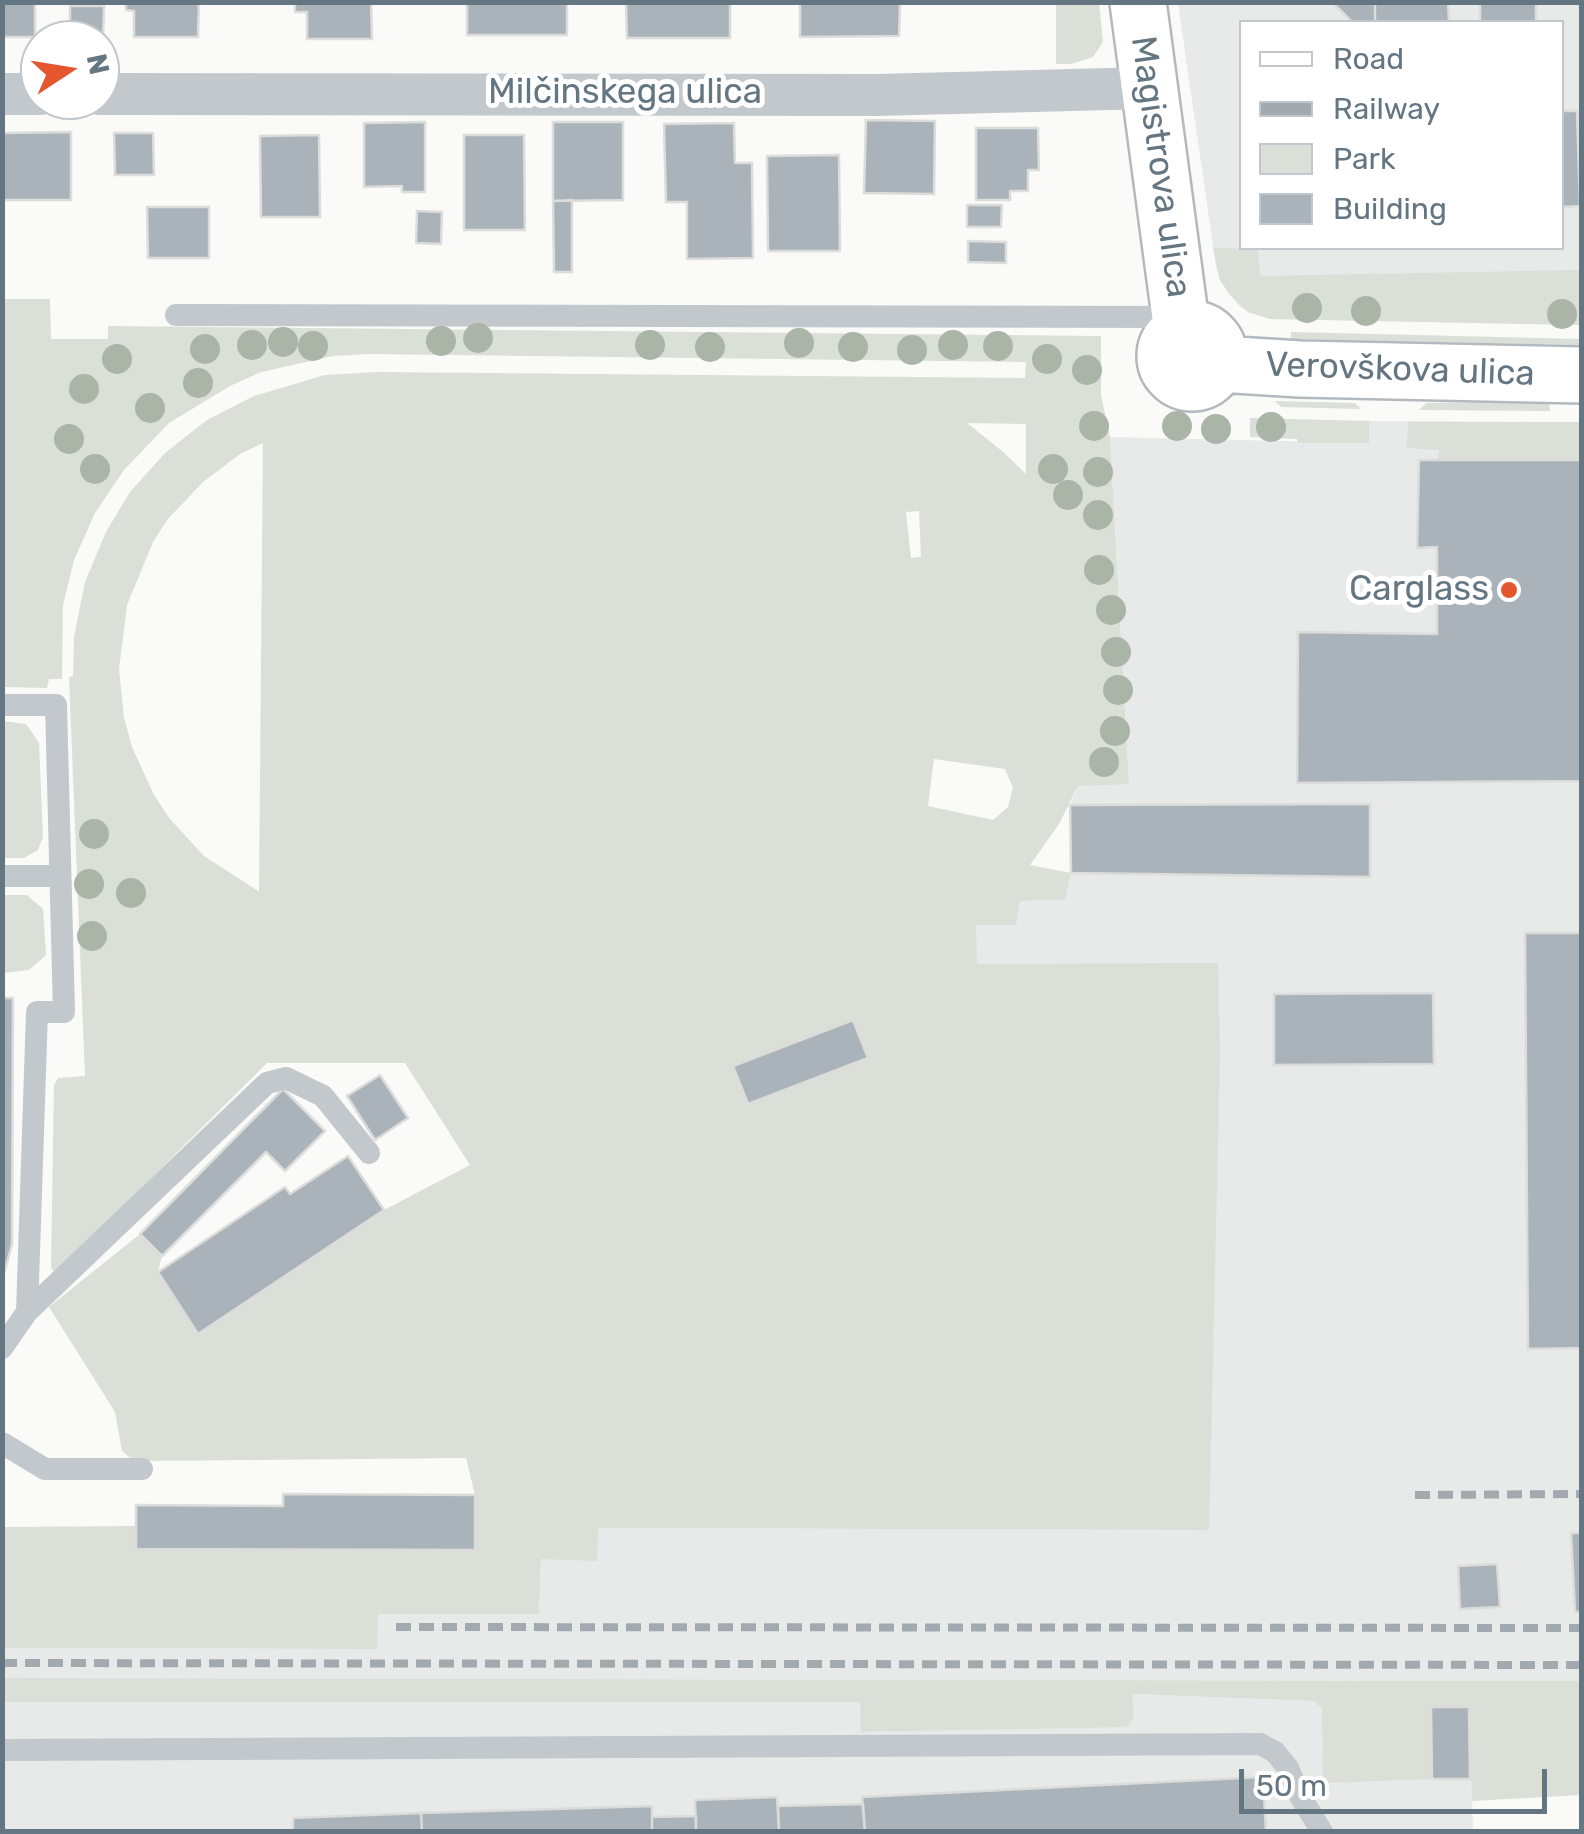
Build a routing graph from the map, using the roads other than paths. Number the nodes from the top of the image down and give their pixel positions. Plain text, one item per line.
1 (1138, 2) edge
2 (1149, 88) junction
3 (120, 94) edge
4 (176, 315) dead end
5 (1194, 337) junction
6 (1582, 375) edge
7 (2, 705) edge
8 (2, 876) edge
9 (60, 876) junction
10 (368, 1153) dead end
11 (27, 1312) junction
12 (2, 1348) edge
13 (2, 1442) edge
14 (142, 1470) dead end
15 (2, 1750) edge
16 (1322, 1832) edge

1 - 2 street, Magistrova ulica
2 - 3 street, Milčinskega ulica
2 - 5 street, Magistrova ulica
4 - 5 lane
5 - 6 street, Verovškova ulica
7 - 9 lane
8 - 9 lane
9 - 11 lane
10 - 11 lane
11 - 12 lane
13 - 14 lane
15 - 16 lane

